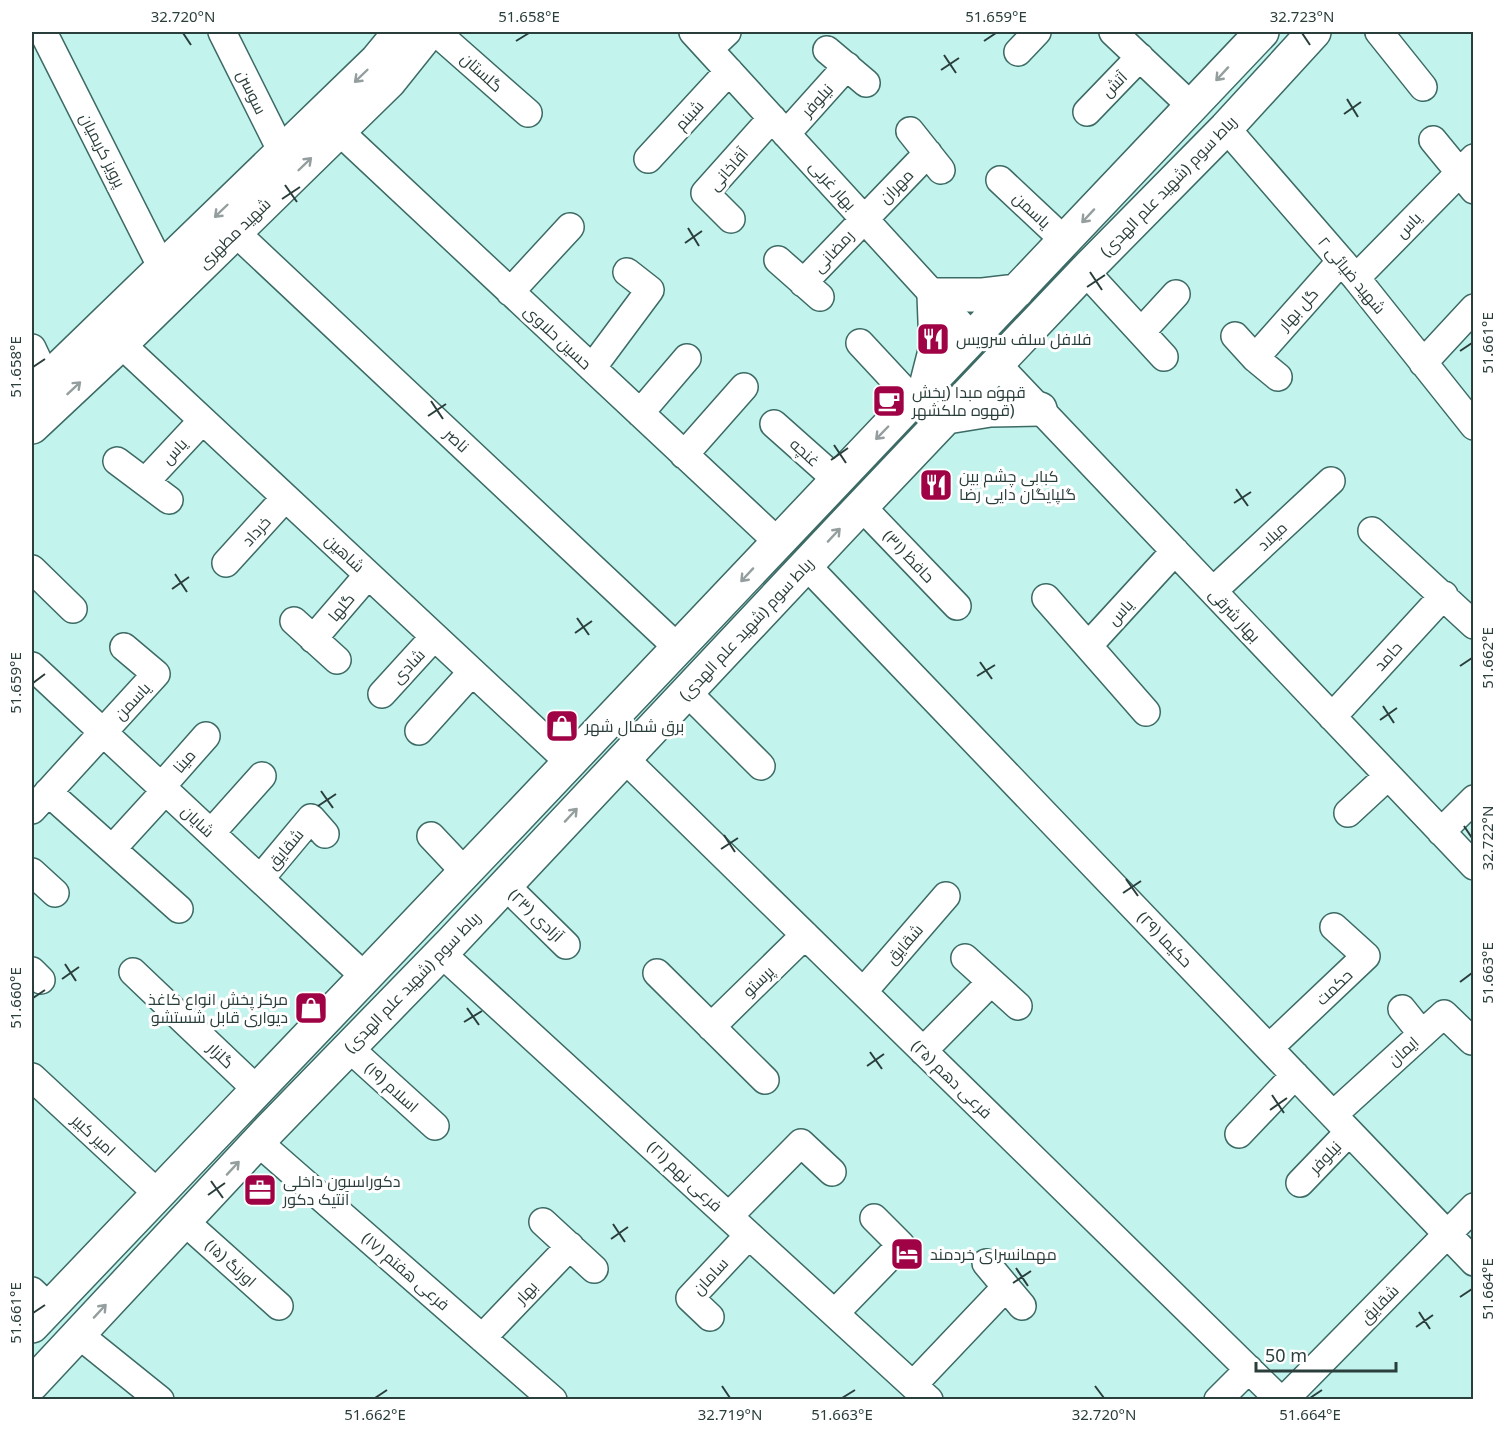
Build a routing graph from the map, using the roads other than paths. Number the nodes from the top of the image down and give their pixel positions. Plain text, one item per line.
1 (43, 32) edge
2 (222, 32) edge
3 (429, 32) edge
4 (436, 32) edge
5 (1036, 32) edge
6 (1113, 32) edge
7 (1262, 32) edge
8 (1293, 32) edge
9 (1314, 32) edge
10 (1380, 32) edge
11 (396, 33) edge
12 (710, 37) edge
13 (1018, 51) dead end
14 (1140, 57) junction
15 (847, 66) dead end
16 (729, 71) junction
17 (1273, 75) junction
18 (1423, 87) dead end
19 (1191, 106) junction
20 (1087, 112) dead end
21 (528, 114) dead end
22 (779, 126) junction
23 (1226, 128) junction
24 (339, 131) junction
25 (910, 131) dead end
26 (1433, 140) dead end
27 (282, 152) junction
28 (648, 159) dead end
29 (1469, 174) edge
30 (1000, 180) dead end
31 (863, 218) junction
32 (731, 219) dead end
33 (570, 227) dead end
34 (235, 232) junction
35 (1065, 240) junction
36 (778, 260) dead end
37 (162, 268) junction
38 (1349, 270) junction
39 (627, 272) dead end
40 (1085, 272) junction
41 (1017, 291) junction
42 (510, 292) junction
43 (1176, 294) dead end
44 (934, 295) junction
45 (1473, 308) edge
46 (1142, 331) junction
47 (1235, 336) dead end
48 (972, 338) junction
49 (860, 343) dead end
50 (121, 344) junction
51 (32, 348) edge
52 (1164, 357) dead end
53 (687, 358) dead end
54 (1255, 358) junction
55 (1424, 363) junction
56 (997, 364) junction
57 (592, 368) junction
58 (1278, 377) dead end
59 (39, 387) edge
60 (744, 387) dead end
61 (920, 393) junction
62 (1040, 409) junction
63 (640, 413) junction
64 (947, 417) junction
65 (202, 421) junction
66 (774, 424) dead end
67 (1473, 426) edge
68 (32, 427) edge
69 (684, 455) junction
70 (117, 461) dead end
71 (837, 480) junction
72 (1331, 481) dead end
73 (145, 482) junction
74 (285, 498) junction
75 (169, 500) dead end
76 (861, 506) junction
77 (1372, 531) dead end
78 (778, 542) junction
79 (1175, 551) junction
80 (226, 563) dead end
81 (806, 565) junction
82 (32, 569) edge
83 (368, 574) junction
84 (1213, 591) junction
85 (1444, 596) junction
86 (1046, 598) dead end
87 (957, 606) dead end
88 (73, 609) dead end
89 (1473, 625) edge
90 (434, 637) junction
91 (124, 646) dead end
92 (1088, 646) junction
93 (678, 648) junction
94 (337, 660) dead end
95 (32, 666) edge
96 (472, 672) junction
97 (687, 692) junction
98 (382, 694) dead end
99 (1146, 712) dead end
100 (1332, 717) junction
101 (419, 731) dead end
102 (103, 732) junction
103 (206, 736) dead end
104 (624, 758) junction
105 (569, 762) junction
106 (761, 766) dead end
107 (262, 776) dead end
108 (1388, 776) junction
109 (163, 789) junction
110 (1473, 799) edge
111 (40, 801) edge
112 (1348, 813) dead end
113 (511, 824) junction
114 (318, 826) dead end
115 (1441, 832) junction
116 (211, 833) junction
117 (431, 836) dead end
118 (112, 849) junction
119 (536, 852) junction
120 (1473, 866) edge
121 (32, 872) edge
122 (260, 879) junction
123 (456, 880) junction
124 (505, 885) junction
125 (55, 893) dead end
126 (946, 896) dead end
127 (179, 909) dead end
128 (474, 918) junction
129 (1334, 927) dead end
130 (805, 935) junction
131 (566, 945) dead end
132 (441, 952) junction
133 (965, 958) dead end
134 (133, 972) dead end
135 (657, 973) dead end
136 (364, 976) junction
137 (992, 982) junction
138 (863, 992) junction
139 (1018, 1006) dead end
140 (1402, 1009) dead end
141 (711, 1027) junction
142 (1422, 1034) junction
143 (1472, 1041) edge
144 (349, 1047) junction
145 (1269, 1048) junction
146 (923, 1051) junction
147 (1295, 1075) junction
148 (32, 1077) edge
149 (765, 1080) dead end
150 (256, 1089) junction
151 (1341, 1124) junction
152 (435, 1126) dead end
153 (1239, 1134) dead end
154 (258, 1142) junction
155 (832, 1172) dead end
156 (1300, 1183) dead end
157 (157, 1193) junction
158 (1473, 1208) edge
159 (729, 1216) junction
160 (874, 1218) dead end
161 (184, 1221) junction
162 (543, 1222) dead end
163 (749, 1235) junction
164 (1448, 1235) junction
165 (570, 1246) junction
166 (1473, 1262) edge
167 (986, 1263) dead end
168 (594, 1269) dead end
169 (279, 1306) dead end
170 (37, 1308) edge
171 (835, 1313) junction
172 (710, 1317) dead end
173 (78, 1334) junction
174 (482, 1338) junction
175 (1249, 1369) junction
176 (32, 1384) edge
177 (921, 1392) edge
178 (160, 1400) edge
179 (553, 1400) edge
180 (1218, 1400) edge
181 (1282, 1400) edge

1 - 37 street, پرویز کریمیان
2 - 27 street, سوسن
3 - 24 main road, شهید مطهری
4 - 21 street, گلستان
5 - 13 street
6 - 14 street
7 -> 19 main road
8 - 17 main road
9 - 17 main road, رباط سوم (شهید علم الهدی)
10 - 18 street
11 -> 27 main road, شهید مطهری
12 - 16 street, بهار غربی
14 - 19 street
14 - 20 street, آتش
15 - 22 street, نیلوفر
16 - 22 street, بهار غربی
16 - 28 street, شبنم
17 - 23 main road, رباط سوم (شهید علم الهدی)
19 -> 35 main road
22 - 31 street, بهار غربی
22 - 32 street, آقاخانی
23 - 38 street, شهید ضیائی ۲
23 - 40 main road, رباط سوم (شهید علم الهدی)
34 -> 24 main road, شهید مطهری
24 - 42 street, حسین حلاوی
25 - 31 street, مهران
26 - 29 street, یاس
27 -> 37 main road, شهید مطهری
29 - 38 street, یاس
30 - 35 street, یاسمن
31 - 36 street, رمضانی
31 - 44 street, بهار غربی
33 - 42 street
34 - 50 main road, شهید مطهری
34 - 93 street, ناصر
35 - 41 main road
37 - 59 main road, شهید مطهری
38 - 54 street, گل بهار
38 - 55 street, شهید ضیائی ۲
39 - 57 street
40 - 46 street
40 - 56 main road, رباط سوم (شهید علم الهدی)
41 - 44 main road
41 - 48 main road
42 - 57 street, حسین حلاوی
43 - 46 street
44 - 48 street, بهار غربی
44 - 61 main road
45 - 55 street
46 - 52 street
47 - 54 street
48 - 56 main road
48 - 61 main road
49 - 61 street
50 - 65 street, شاهین
68 -> 50 main road, شهید مطهری
51 - 59 street
53 - 63 street
54 - 58 street
55 - 67 street, شهید ضیائی ۲
56 - 62 street, بهار شرقی
56 - 64 main road, رباط سوم (شهید علم الهدی)
57 - 63 street, حسین حلاوی
60 - 69 street
61 -> 71 main road
62 - 64 main road
62 - 79 street, بهار شرقی
63 - 69 street, حسین حلاوی
64 - 76 main road, رباط سوم (شهید علم الهدی)
65 - 73 street, یاس
65 - 74 street, شاهین
66 - 71 street, غنچه
69 - 78 street, حسین حلاوی
70 - 73 street
71 - 78 main road
72 - 84 street, میلاد
73 - 75 street
74 - 80 street, خرداد
74 - 83 street, شاهین
81 -> 76 main road, رباط سوم (شهید علم الهدی)
76 - 87 street, حافظ (۳۱)
77 - 85 street
78 -> 93 main road
79 - 84 street, بهار شرقی
79 - 92 street, یاس
81 - 97 main road, رباط سوم (شهید علم الهدی)
81 - 145 street, حکیما (۲۹)
82 - 88 street
83 - 90 street, شاهین
83 - 94 street, گلها
84 - 100 street, بهار شرقی
85 - 89 street
85 - 100 street, حامد
86 - 92 street
90 - 96 street, شاهین
90 - 98 street, شادی
91 - 102 street, یاسمن
92 - 99 street
93 - 105 main road
95 - 102 street, شایان
96 - 101 street
96 - 105 street, شاهین
97 - 104 main road, رباط سوم (شهید علم الهدی)
97 - 106 street
100 - 108 street, بهار شرقی
102 - 109 street, شایان
102 - 111 street
103 - 109 street, مینا
119 -> 104 main road, رباط سوم (شهید علم الهدی)
104 - 130 street, فرعی دهم (۲۵)
105 - 113 main road
107 - 116 street
108 - 112 street
108 - 115 street, بهار شرقی
109 - 116 street, شایان
109 - 118 street, مینا
110 - 115 street
111 - 118 street
113 - 119 main road
113 - 123 main road
114 - 122 street, شقایق
115 - 120 street, بهار شرقی
116 - 122 street, شایان
117 - 123 street
118 - 127 street
119 - 124 main road, رباط سوم (شهید علم الهدی)
121 - 125 street
122 - 136 street, شایان
123 - 128 main road
123 - 136 main road
124 - 128 main road, رباط سوم (شهید علم الهدی)
124 - 131 street, آزادی (۲۳)
126 - 138 street, شقایق
128 - 132 main road, رباط سوم (شهید علم الهدی)
129 - 145 street, حکمت
130 - 138 street, فرعی دهم (۲۵)
130 - 141 street, پرستو
132 - 144 main road, رباط سوم (شهید علم الهدی)
132 - 159 street, فرعی نهم (۲۱)
133 - 137 street
134 - 150 street, گلزار
135 - 141 street
136 - 150 main road
137 - 139 street
137 - 146 street
138 - 146 street, فرعی دهم (۲۵)
140 - 142 street
141 - 149 street
142 - 143 street, ایمان
142 - 151 street, ایمان
144 - 152 street, اسلام (۱۹)
144 - 154 main road, رباط سوم (شهید علم الهدی)
145 - 147 street, حکیما (۲۹)
146 - 175 street, فرعی دهم (۲۵)
147 - 151 street, حکیما (۲۹)
147 - 153 street
148 - 157 street, امیر کبیر
150 - 157 main road
151 - 156 street, نیلوفر
151 - 164 street, حکیما (۲۹)
161 -> 154 main road, رباط سوم (شهید علم الهدی)
154 - 174 street, فرعی هفتم (۱۷)
155 - 159 street
157 - 170 main road
158 - 164 street, شقایق
159 - 163 street, فرعی نهم (۲۱)
160 - 171 street
161 - 169 street, اورنگ (۱۵)
173 -> 161 main road, رباط سوم (شهید علم الهدی)
162 - 165 street
163 - 171 street, فرعی نهم (۲۱)
163 - 172 street, سامان
164 - 166 street, حکیما (۲۹)
164 - 181 street, شقایق
165 - 168 street
165 - 174 street, بهار
167 - 177 street
171 - 177 street, فرعی نهم (۲۱)
173 - 176 main road, رباط سوم (شهید علم الهدی)
173 - 178 street
174 - 179 street, فرعی هفتم (۱۷)
175 - 180 street
175 - 181 street, فرعی دهم (۲۵)

